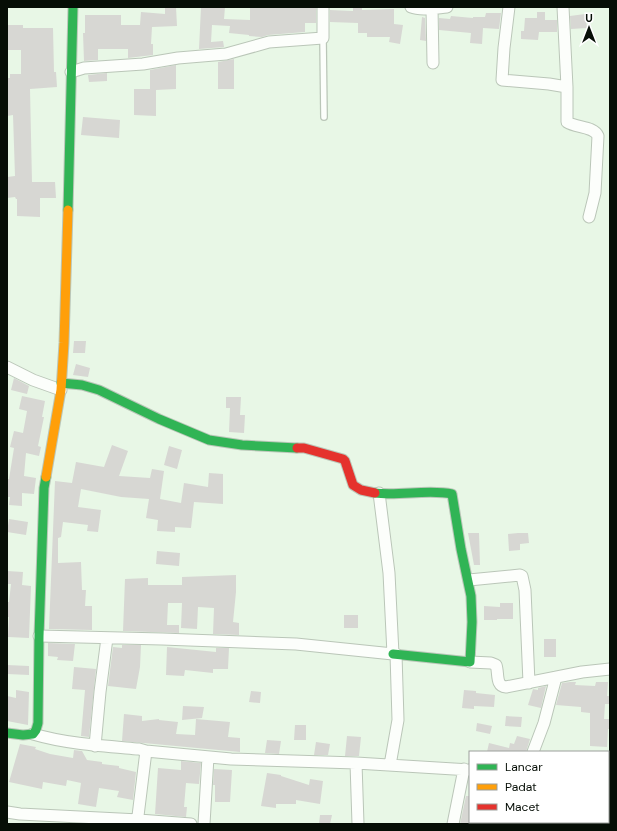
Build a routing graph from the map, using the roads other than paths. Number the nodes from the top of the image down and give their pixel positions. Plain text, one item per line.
1 (73, 7) edge
2 (323, 7) edge
3 (411, 7) edge
4 (447, 7) edge
5 (509, 7) edge
6 (563, 7) edge
7 (432, 8) junction
8 (323, 38) junction
9 (432, 63) dead end
10 (71, 72) junction
11 (567, 87) junction
12 (324, 117) dead end
13 (589, 217) dead end
14 (7, 367) edge
15 (61, 387) junction
16 (379, 494) junction
17 (469, 580) junction
18 (39, 636) junction
19 (107, 638) junction
20 (395, 654) junction
21 (470, 662) junction
22 (610, 669) edge
23 (556, 677) junction
24 (529, 683) junction
25 (7, 733) edge
26 (32, 734) junction
27 (95, 746) junction
28 (146, 751) junction
29 (533, 751) edge
30 (208, 757) junction
31 (356, 763) junction
32 (390, 765) junction
33 (467, 770) edge
34 (7, 812) edge
35 (138, 822) edge
36 (191, 824) edge
37 (204, 824) edge
38 (358, 824) edge
39 (453, 824) edge

1 - 10 street
2 - 8 street
3 - 7 street
4 - 7 street
5 - 11 street
6 - 11 street
7 - 9 street
8 - 10 street
8 - 12 lane
10 - 15 street
11 - 13 street
14 - 15 street
15 - 16 street
15 - 18 street
16 - 17 street
16 - 20 street
17 - 21 street
17 - 24 street
18 - 19 street
18 - 26 street
19 - 20 street
19 - 27 street
20 - 21 street
20 - 32 street
21 - 24 street
22 - 23 street
23 - 24 street
23 - 29 street
25 - 26 street
26 - 27 street
27 - 28 street
28 - 30 street
28 - 35 street
30 - 31 street
30 - 37 street
31 - 32 street
31 - 38 street
32 - 33 street
33 - 39 street
34 - 35 street
35 - 36 street

